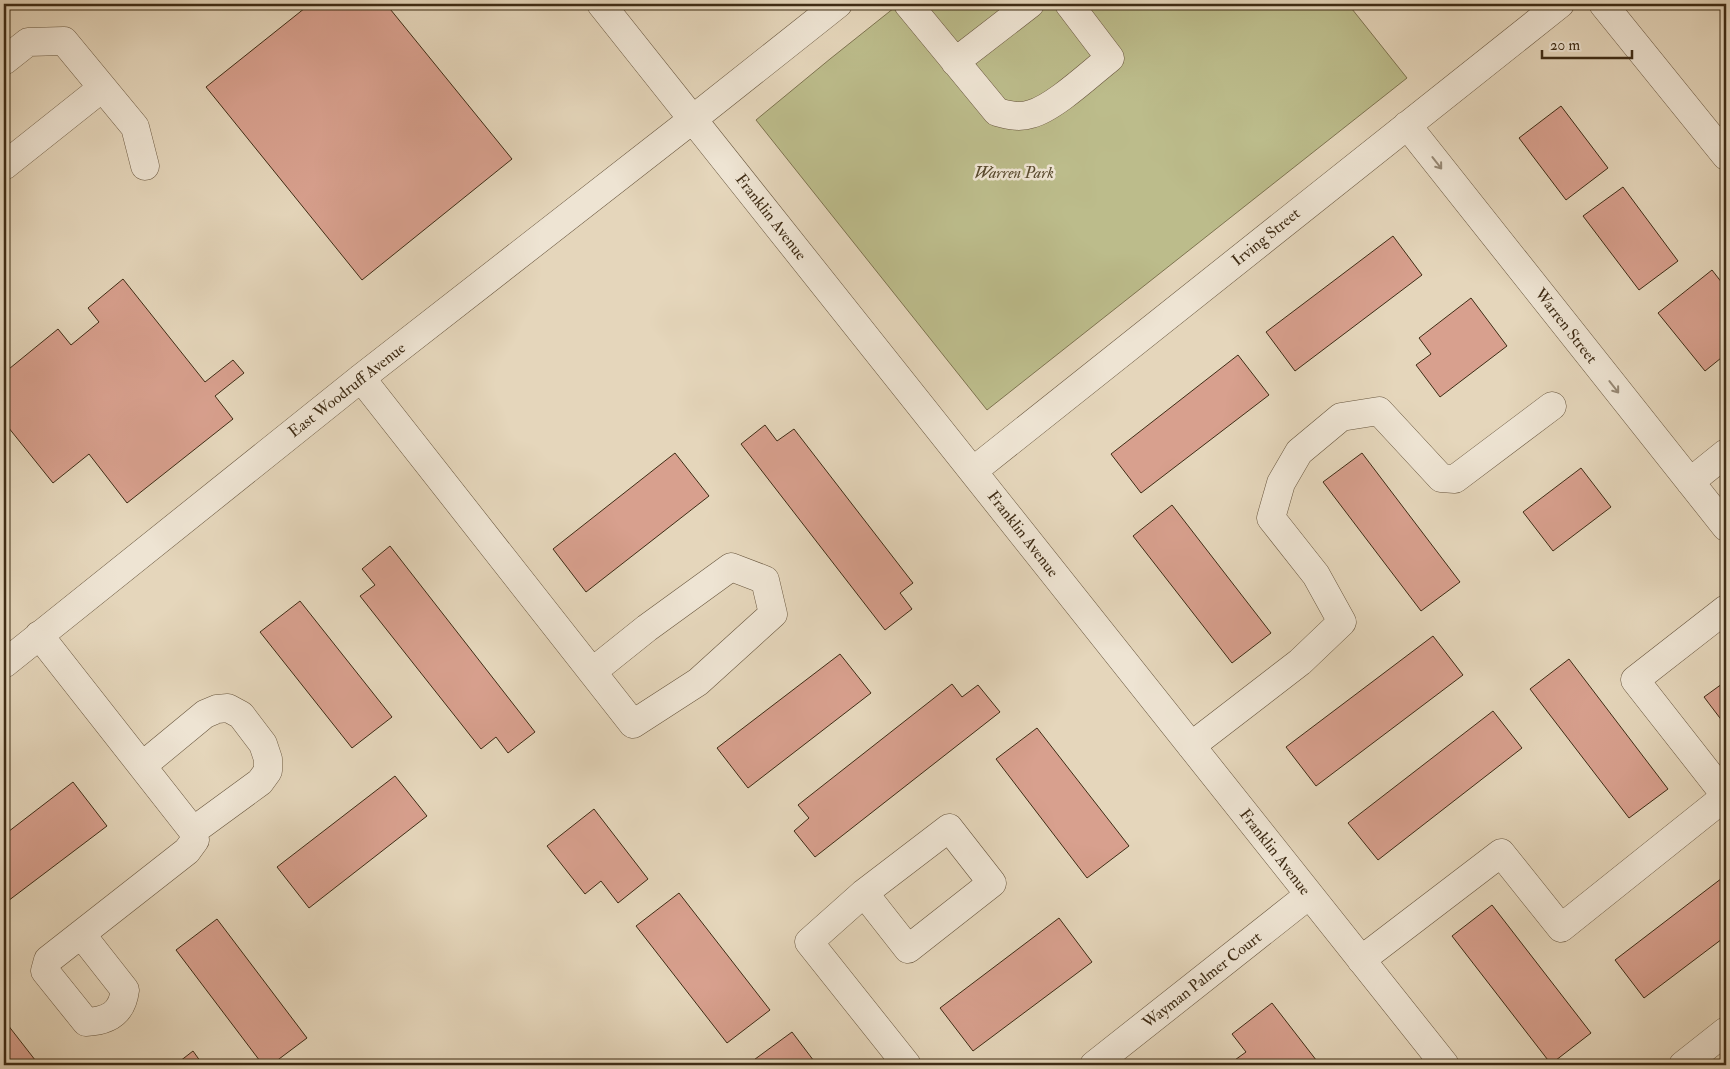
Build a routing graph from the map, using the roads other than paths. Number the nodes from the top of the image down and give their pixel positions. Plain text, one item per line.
1 (601, 4) edge
2 (838, 4) edge
3 (908, 4) edge
4 (1030, 4) edge
5 (1069, 4) edge
6 (1560, 4) edge
7 (1603, 4) edge
8 (4, 62) edge
9 (955, 62) junction
10 (102, 88) junction
11 (693, 120) junction
12 (1407, 125) junction
13 (1726, 156) edge
14 (4, 166) edge
15 (145, 166) dead end
16 (361, 378) junction
17 (1552, 406) dead end
18 (1726, 453) edge
19 (972, 471) junction
20 (1690, 482) junction
21 (1726, 527) edge
22 (1726, 609) edge
23 (39, 635) junction
24 (4, 664) edge
25 (592, 672) junction
26 (1191, 746) junction
27 (142, 766) junction
28 (193, 831) junction
29 (864, 893) junction
30 (1309, 895) junction
31 (81, 934) dead end
32 (1361, 960) junction
33 (1726, 1031) edge
34 (1694, 1062) edge
35 (907, 1065) edge
36 (1094, 1065) edge
37 (1445, 1065) edge

1 - 11 street, Franklin Avenue
2 - 11 street, East Woodruff Avenue
3 - 9 street
4 - 9 street
5 - 9 street
6 - 12 street, Irving Street
7 - 13 street
8 - 10 street
10 - 14 street
10 - 15 street
11 - 16 street, East Woodruff Avenue
11 - 19 street, Franklin Avenue
12 - 19 street, Irving Street
12 -> 20 street, Warren Street
16 - 23 street, East Woodruff Avenue
16 - 25 street
17 - 26 street
18 - 20 street
19 - 26 street, Franklin Avenue
20 - 21 street, Warren Street
22 - 32 street
23 - 24 street, East Woodruff Avenue
23 - 27 street
25 - 25 street
26 - 30 street, Franklin Avenue
27 - 28 street
27 - 28 street
28 - 31 street
29 - 29 street
29 - 35 street
30 - 32 street, Franklin Avenue
30 - 36 street, Wayman Palmer Court
32 - 37 street, Franklin Avenue
33 - 34 street

